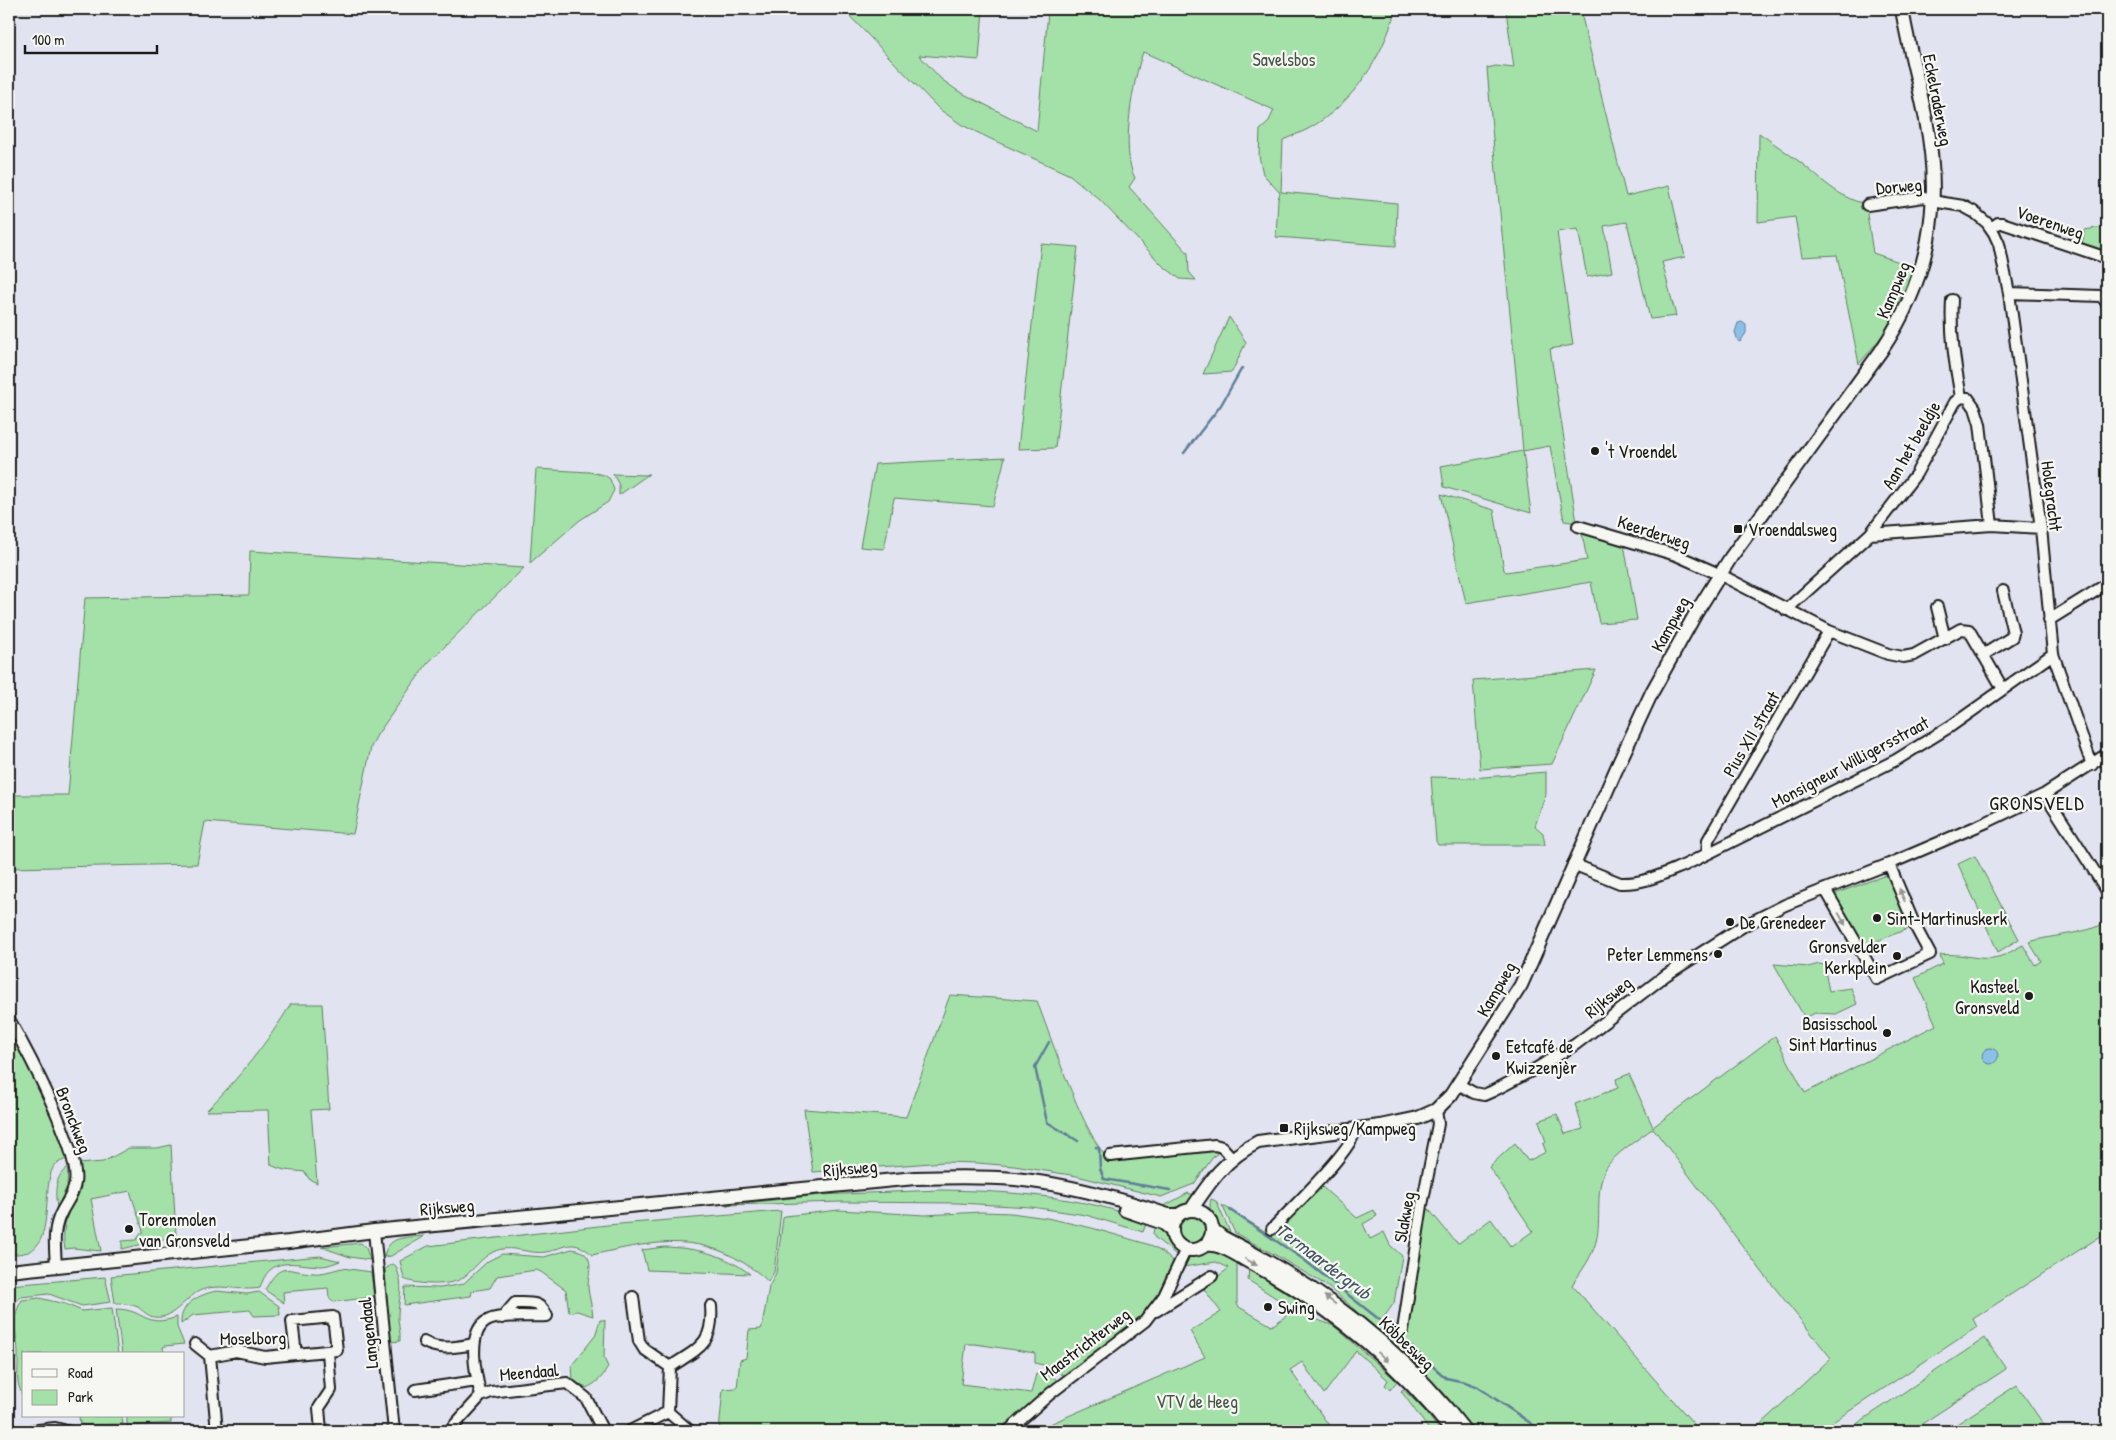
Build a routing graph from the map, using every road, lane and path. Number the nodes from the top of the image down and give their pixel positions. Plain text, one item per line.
1 (1902, 9) edge
2 (1933, 200) junction
3 (1867, 205) dead end
4 (1991, 228) junction
5 (2107, 258) edge
6 (2009, 293) junction
7 (1952, 300) dead end
8 (2107, 303) edge
9 (1961, 396) junction
10 (1992, 525) junction
11 (1578, 526) dead end
12 (2041, 528) junction
13 (1870, 534) junction
14 (1719, 574) junction
15 (2107, 584) edge
16 (2003, 591) dead end
17 (1937, 607) dead end
18 (1786, 610) junction
19 (2049, 620) junction
20 (1830, 631) junction
21 (1945, 639) junction
22 (2053, 654) junction
23 (1983, 655) junction
24 (2003, 689) junction
25 (2107, 754) edge
26 (2092, 765) junction
27 (2045, 794) junction
28 (1707, 854) junction
29 (1573, 864) junction
30 (1889, 864) junction
31 (1825, 889) junction
32 (2107, 891) edge
33 (9, 1019) edge
34 (1458, 1084) junction
35 (1436, 1110) junction
36 (1355, 1129) junction
37 (1110, 1156) dead end
38 (1232, 1158) junction
39 (1219, 1171) junction
40 (888, 1182) junction
41 (1191, 1210) junction
42 (1205, 1214) junction
43 (1178, 1215) junction
44 (1212, 1229) junction
45 (1272, 1229) dead end
46 (1172, 1230) junction
47 (374, 1231) junction
48 (1206, 1244) junction
49 (1186, 1249) junction
50 (56, 1266) junction
51 (9, 1271) edge
52 (1212, 1276) dead end
53 (633, 1297) dead end
54 (710, 1306) dead end
55 (1151, 1314) junction
56 (502, 1318) dead end
57 (1403, 1330) dead end
58 (424, 1342) dead end
59 (195, 1344) dead end
60 (474, 1344) junction
61 (328, 1352) junction
62 (296, 1354) junction
63 (210, 1356) junction
64 (670, 1367) junction
65 (477, 1381) junction
66 (415, 1390) dead end
67 (481, 1396) junction
68 (668, 1412) junction
69 (30, 1431) edge
70 (66, 1431) edge
71 (218, 1431) edge
72 (321, 1431) edge
73 (394, 1431) edge
74 (450, 1431) edge
75 (603, 1431) edge
76 (630, 1431) edge
77 (690, 1431) edge
78 (1008, 1431) edge
79 (1452, 1431) edge
80 (1465, 1431) edge

1 - 2 main road, Eckelraderweg
2 - 3 street, Dorweg
2 - 4 street, Voerenweg
2 - 14 main road, Kampweg
4 - 5 street, Voerenweg
4 - 6 street, Holegracht
6 - 8 street
6 - 12 street, Holegracht
7 - 9 street, Aan het beeldje
9 - 10 street, Aan het beeldje
9 - 13 street, Aan het beeldje
10 - 12 street
10 - 13 street
11 - 14 street, Keerderweg
12 - 19 street, Holegracht
13 - 18 street, Aan het beeldje
14 - 18 street
14 - 29 main road, Kampweg
15 - 19 street
16 - 23 street
17 - 21 street
18 - 20 street
19 - 22 street, Holegracht
20 - 21 street
20 - 28 street, Pius XII straat
21 - 23 street
22 - 24 street, Monsigneur Willigersstraat
22 - 26 street, Holegracht
23 - 24 street
24 - 28 street, Monsigneur Willigersstraat
25 - 26 street, Rijksweg
26 - 27 street, Rijksweg
27 - 30 street, Rijksweg
27 - 32 street
28 - 29 street, Monsigneur Willigersstraat
29 - 34 main road, Kampweg
30 - 31 street, Rijksweg
31 -> 30 street
31 - 34 street, Rijksweg
33 - 50 street, Bronckweg
34 - 35 main road
35 - 36 main road
35 - 57 street, Slakweg
36 - 38 main road
36 - 45 street
37 - 38 street
38 - 39 main road
39 - 41 main road
39 - 42 main road
40 - 43 main road, Rijksweg
40 - 46 main road, Rijksweg
40 - 47 main road, Rijksweg
41 - 42 main road
41 - 43 main road
42 - 44 main road
43 - 46 main road
44 - 48 main road
80 -> 44 main road, Köbbesweg
46 - 49 main road
47 - 50 main road, Rijksweg
47 - 73 street, Langendaal
48 - 49 main road
48 -> 79 main road, Köbbesweg
49 - 55 street, Maastrichterweg
50 - 51 main road, Rijksweg
52 - 55 street
53 - 64 street
54 - 64 street
55 - 78 street, Maastrichterweg
56 - 60 street
58 - 60 street
59 - 63 street, Moselborg
60 - 65 street
61 - 62 street, Moselborg
61 - 62 street, Moselborg
61 - 72 street, Moselborg
62 - 63 street, Moselborg
63 - 71 street, Moselborg
64 - 68 street
65 - 66 street
65 - 67 street
67 - 74 street, Meendaal
67 - 75 street, Meendaal
68 - 76 street
68 - 77 street
69 - 70 street

